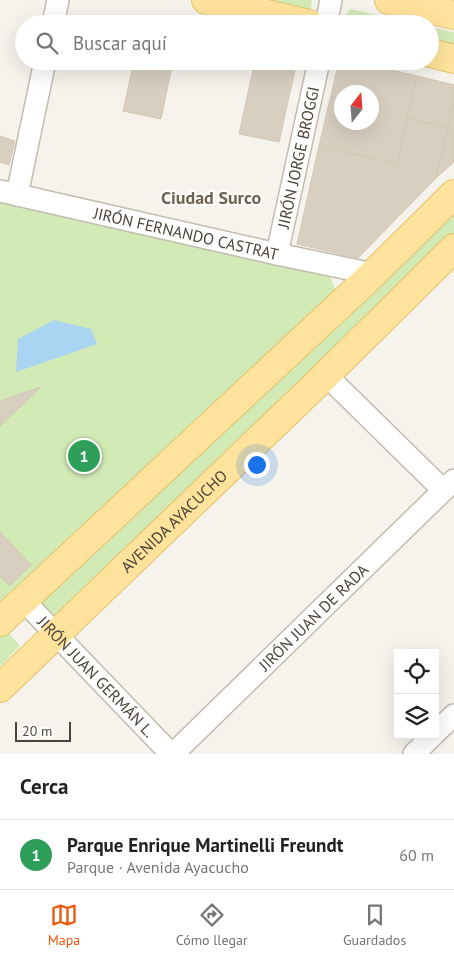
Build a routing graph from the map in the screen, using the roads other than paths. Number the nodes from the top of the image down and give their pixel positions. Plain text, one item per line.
1 (58, 0) edge
2 (206, 0) edge
3 (331, 0) edge
4 (389, 0) edge
5 (55, 15) edge
6 (270, 15) edge
7 (328, 15) edge
8 (454, 16) edge
9 (439, 55) edge
10 (454, 59) edge
11 (43, 70) edge
12 (317, 70) edge
13 (9, 193) edge
14 (454, 194) edge
15 (454, 248) edge
16 (277, 254) junction
17 (373, 274) junction
18 (326, 375) junction
19 (449, 485) edge
20 (23, 600) junction
21 (0, 622) edge
22 (56, 635) junction
23 (0, 688) edge
24 (454, 715) edge
25 (425, 745) edge
26 (172, 754) edge

1 - 5 street
2 - 6 main road
3 - 7 street
4 - 8 main road
9 - 10 main road
11 - 13 street
12 - 16 street, JIRÓN JORGE BROGGI
13 - 16 street, JIRÓN FERNANDO CASTRAT
14 - 17 main road
15 - 18 main road, AVENIDA AYACUCHO
16 - 17 street, JIRÓN FERNANDO CASTRAT
17 - 20 main road
18 - 19 street
18 - 22 main road, AVENIDA AYACUCHO
19 - 26 street, JIRÓN JUAN DE RADA
20 - 21 main road
20 - 22 street, JIRÓN JUAN GERMÁN L.
22 - 23 main road, AVENIDA AYACUCHO
22 - 26 street, JIRÓN JUAN GERMÁN L.
24 - 25 street

